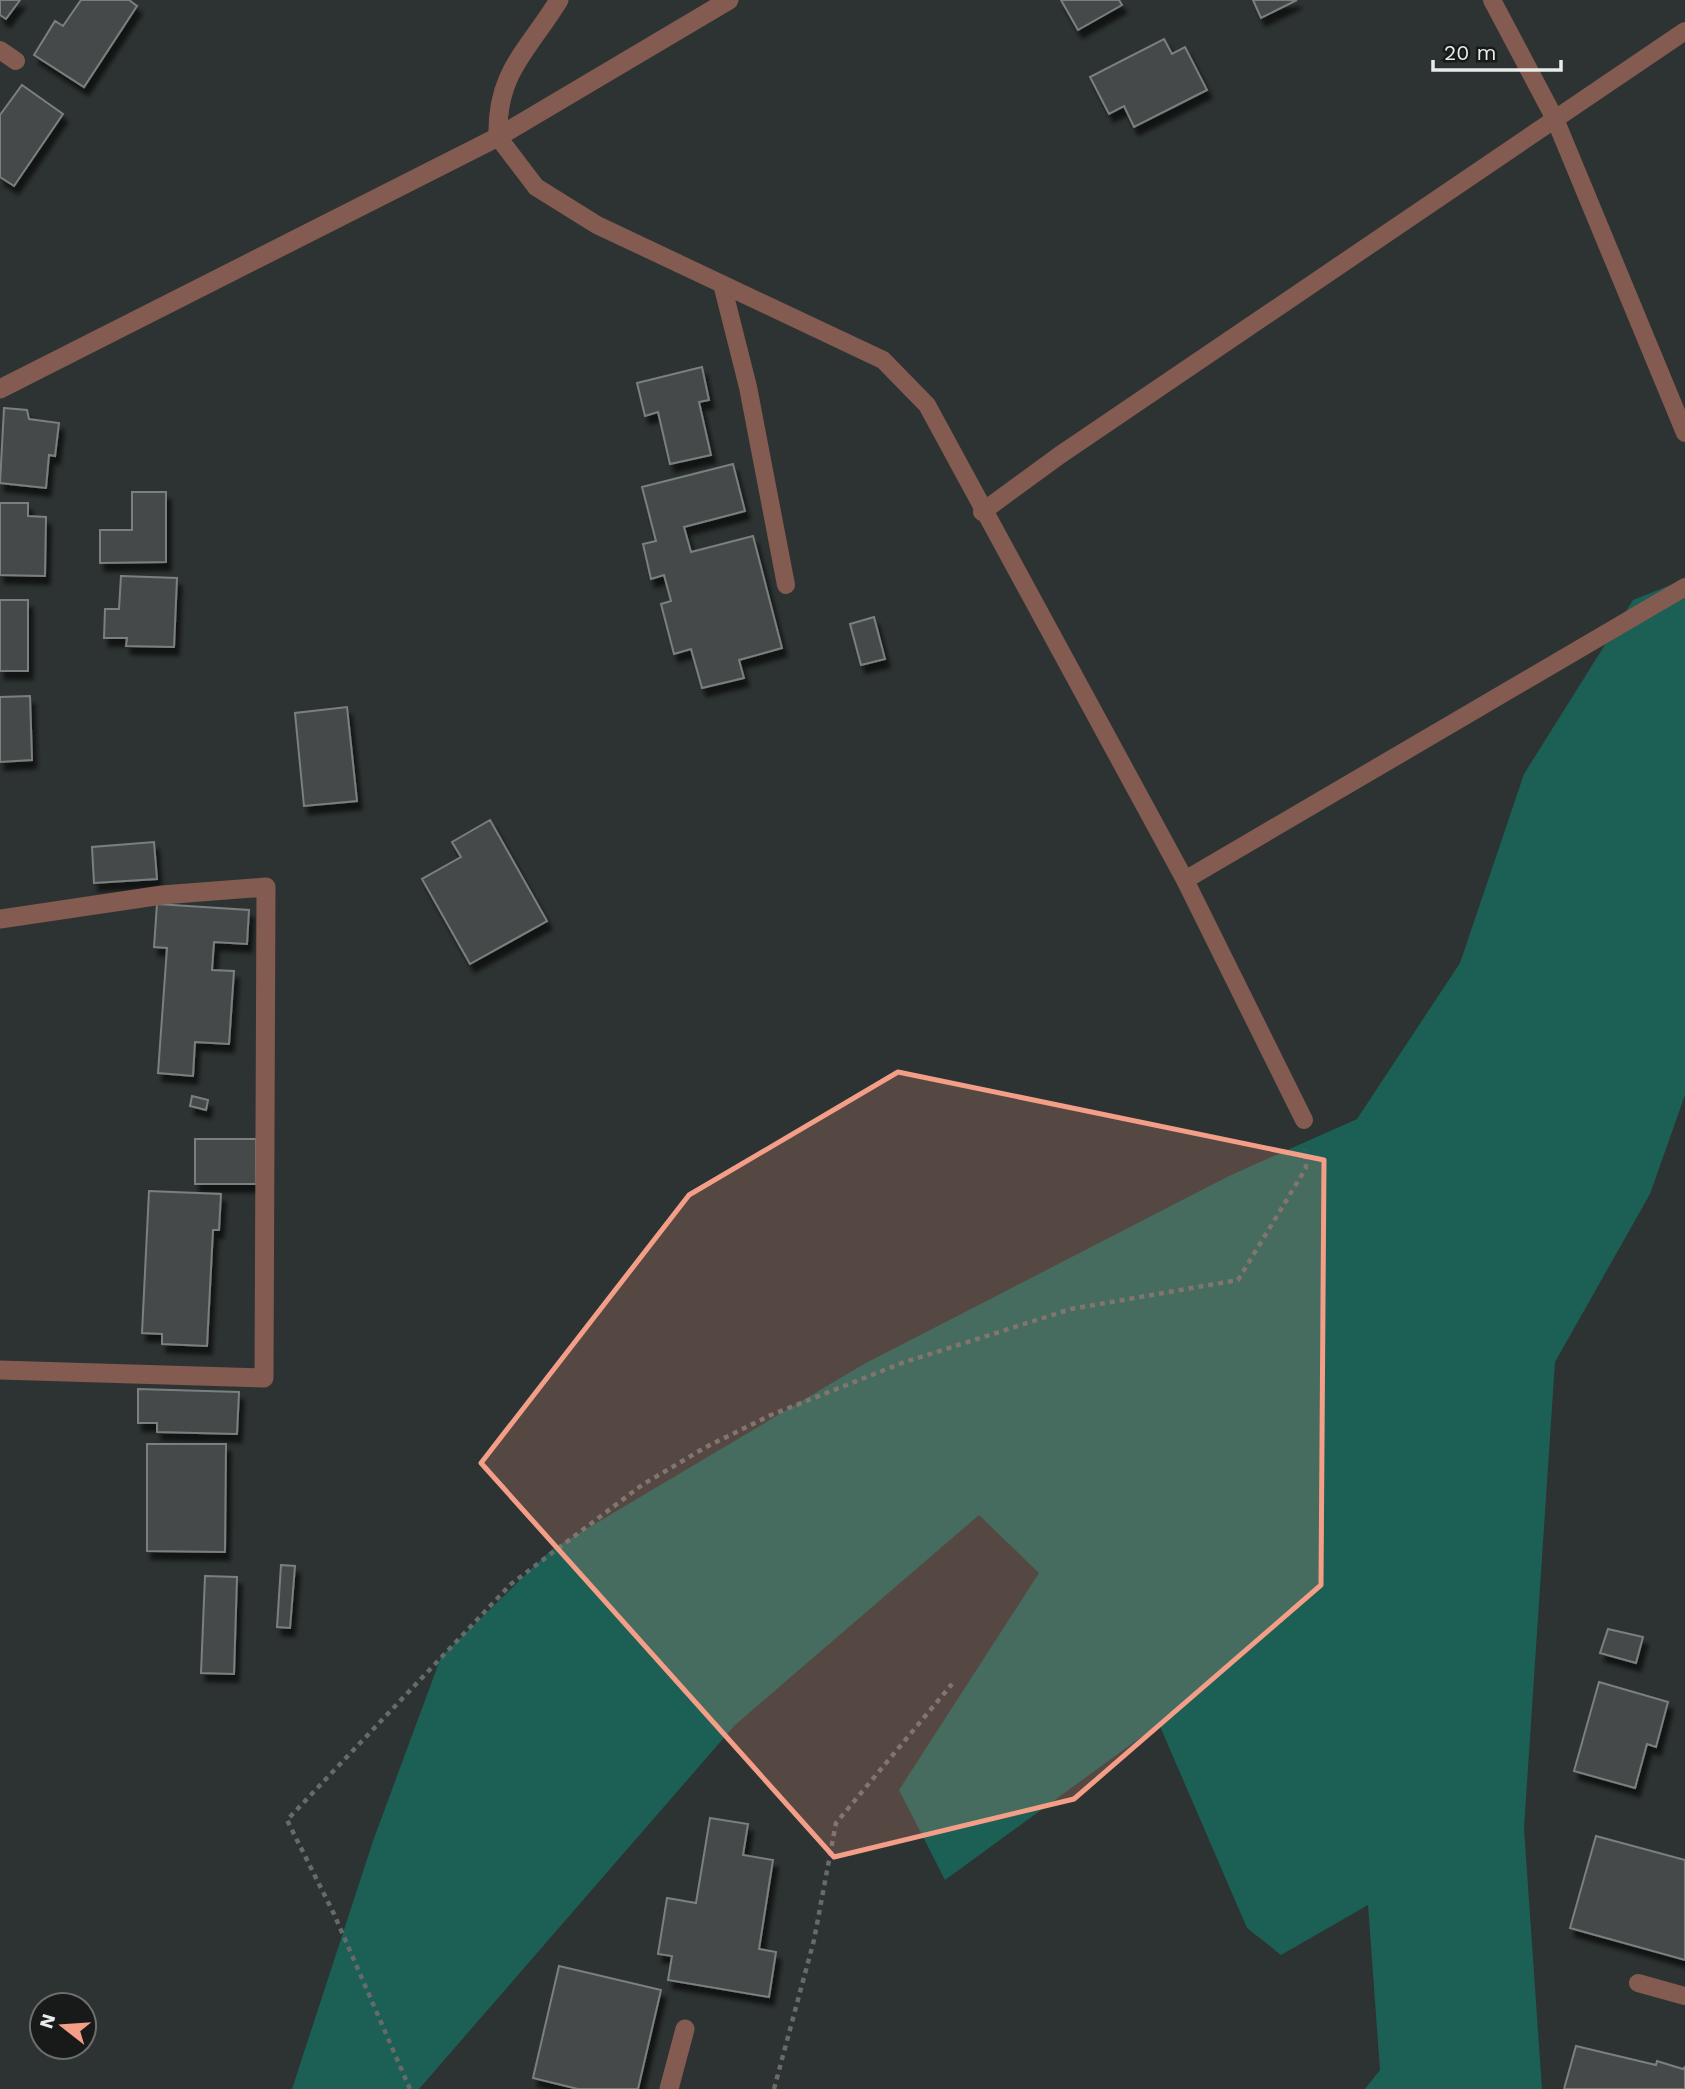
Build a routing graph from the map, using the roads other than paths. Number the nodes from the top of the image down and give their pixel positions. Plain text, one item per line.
1 (559, 0) edge
2 (729, 0) edge
3 (1492, 0) edge
4 (1685, 32) edge
5 (0, 50) edge
6 (16, 61) dead end
7 (1555, 119) junction
8 (498, 137) junction
9 (722, 284) junction
10 (0, 389) edge
11 (1685, 433) edge
12 (982, 512) junction
13 (786, 585) dead end
14 (1685, 587) edge
15 (1185, 880) junction
16 (0, 919) edge
17 (1304, 1120) road end
18 (0, 1370) edge
19 (1638, 1983) dead end
20 (1685, 1996) edge
21 (685, 2029) dead end
22 (669, 2089) edge

1 - 8 street
2 - 8 street
3 - 7 lane
4 - 7 lane
5 - 6 lane
7 - 11 lane
7 - 12 lane
8 - 9 lane
8 - 10 street
9 - 12 lane
9 - 13 lane
12 - 15 lane
14 - 15 lane
15 - 17 lane
16 - 18 street
19 - 20 lane
21 - 22 street

